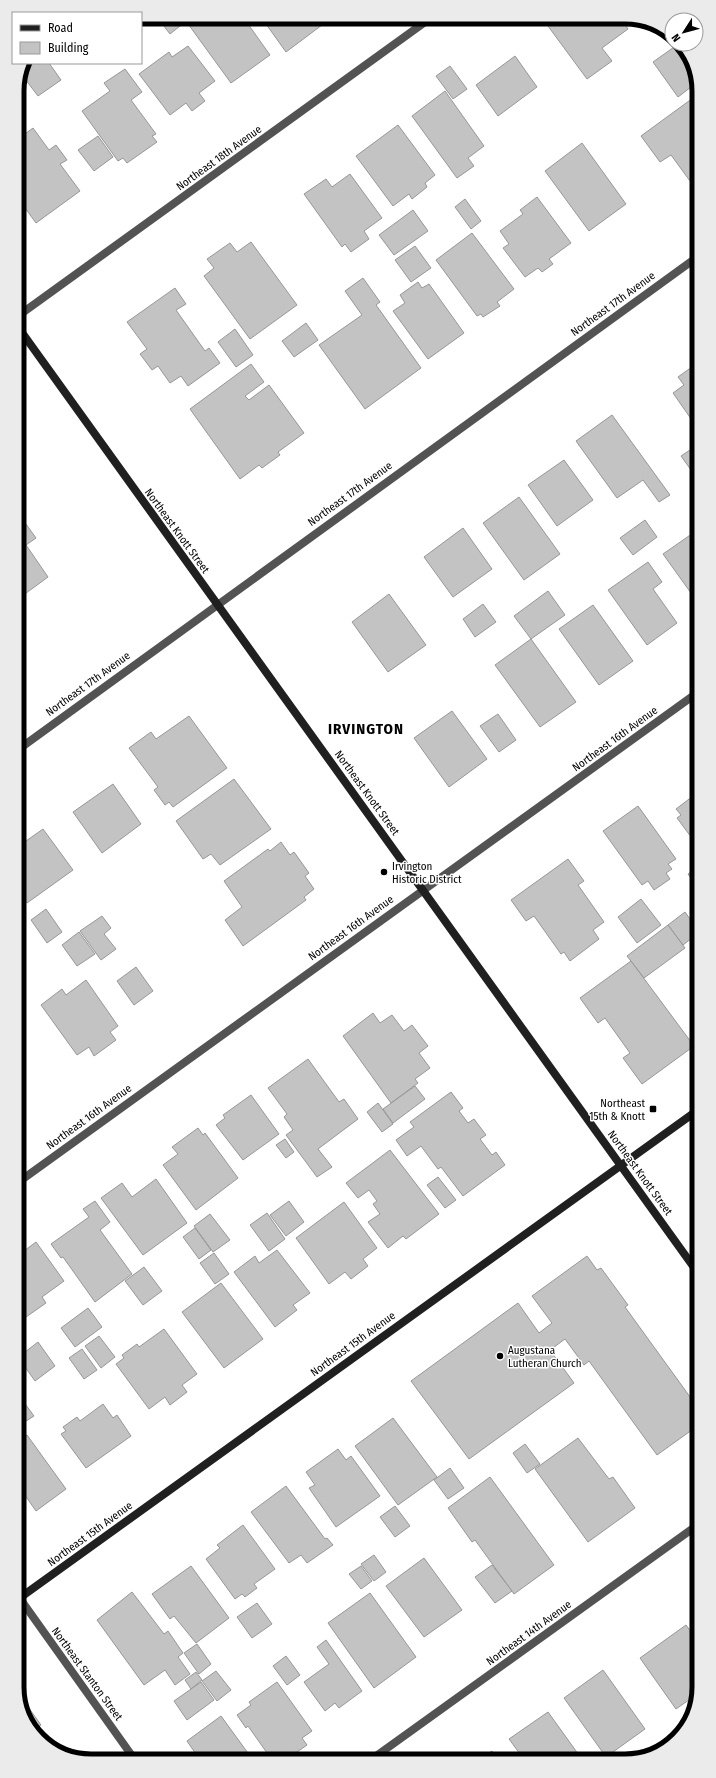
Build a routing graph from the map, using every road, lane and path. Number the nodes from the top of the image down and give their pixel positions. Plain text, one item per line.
1 (422, 24) edge
2 (692, 261) edge
3 (24, 312) edge
4 (24, 335) edge
5 (217, 605) junction
6 (692, 697) edge
7 (24, 744) edge
8 (422, 889) junction
9 (692, 1114) edge
10 (621, 1165) junction
11 (24, 1178) edge
12 (692, 1265) edge
13 (692, 1529) edge
14 (24, 1596) edge
15 (24, 1602) edge
16 (131, 1754) edge
17 (379, 1754) edge

1 - 3 street, Northeast 18th Avenue
2 - 5 street, Northeast 17th Avenue
4 - 5 street, Northeast Knott Street
5 - 7 street, Northeast 17th Avenue
5 - 8 street, Northeast Knott Street
6 - 8 street, Northeast 16th Avenue
8 - 10 street, Northeast Knott Street
8 - 11 street, Northeast 16th Avenue
9 - 10 street, Northeast 15th Avenue
10 - 12 street, Northeast Knott Street
10 - 14 street, Northeast 15th Avenue
13 - 17 street, Northeast 14th Avenue
15 - 16 street, Northeast Stanton Street

